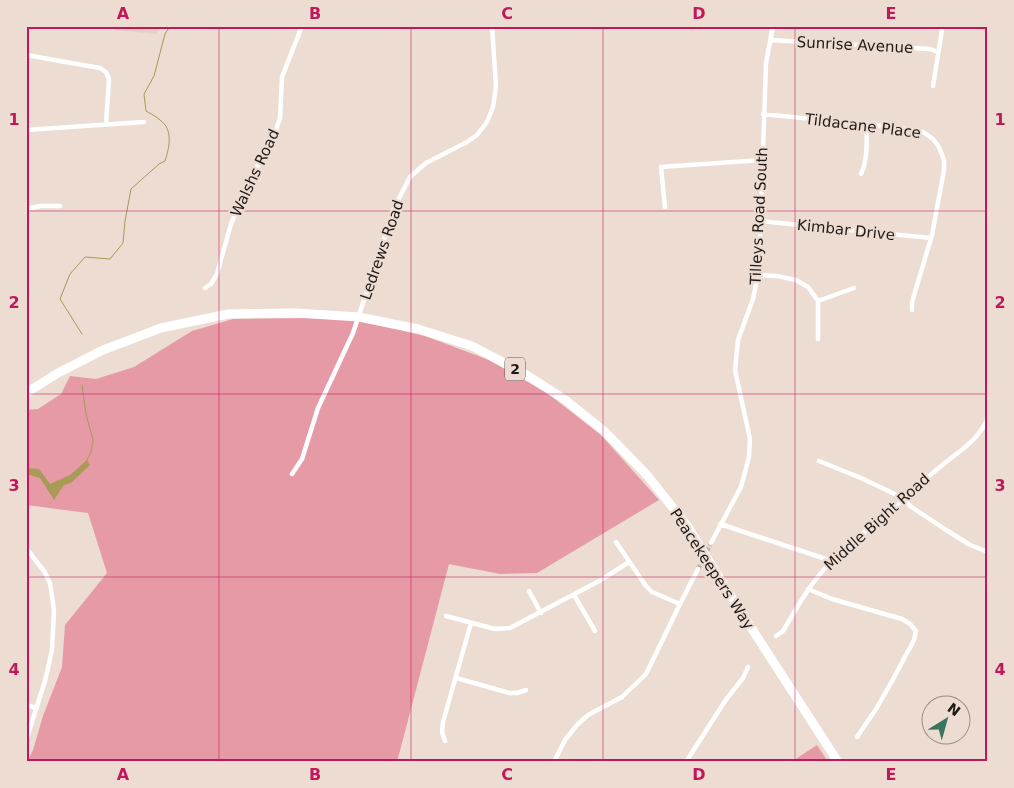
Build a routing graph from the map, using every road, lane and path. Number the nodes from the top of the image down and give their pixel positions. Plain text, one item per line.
1 (302, 26) edge
2 (492, 26) edge
3 (773, 26) edge
4 (942, 26) edge
5 (770, 40) junction
6 (938, 52) junction
7 (26, 55) edge
8 (933, 86) dead end
9 (763, 114) junction
10 (144, 122) dead end
11 (106, 124) junction
12 (866, 124) junction
13 (26, 130) edge
14 (762, 160) junction
15 (861, 174) dead end
16 (60, 206) dead end
17 (665, 207) dead end
18 (26, 209) edge
19 (760, 221) junction
20 (931, 238) junction
21 (758, 275) junction
22 (205, 288) dead end
23 (854, 288) dead end
24 (818, 301) junction
25 (912, 310) dead end
26 (818, 338) dead end
27 (26, 393) edge
28 (988, 417) edge
29 (819, 461) dead end
30 (292, 474) dead end
31 (905, 498) junction
32 (720, 524) junction
33 (616, 542) dead end
34 (711, 543) tunnel mouth
35 (26, 548) edge
36 (988, 552) edge
37 (832, 561) junction
38 (629, 562) junction
39 (698, 569) tunnel mouth
40 (808, 589) junction
41 (529, 591) dead end
42 (574, 594) junction
43 (680, 604) junction
44 (540, 613) junction
45 (446, 616) dead end
46 (471, 623) junction
47 (595, 631) dead end
48 (776, 636) dead end
49 (748, 667) dead end
50 (456, 678) junction
51 (526, 690) dead end
52 (26, 706) edge
53 (37, 708) junction
54 (857, 737) dead end
55 (26, 741) edge
56 (445, 741) dead end
57 (554, 762) edge
58 (686, 762) edge
59 (838, 762) edge

1 - 22 street, Walshs Road
2 - 30 street, Ledrews Road
3 - 5 street, Tilleys Road South
4 - 6 street
5 - 6 street, Sunrise Avenue
5 - 9 street, Tilleys Road South
6 - 8 street
7 - 11 street
9 - 12 street, Tildacane Place
9 - 14 street, Tilleys Road South
10 - 11 street
11 - 13 street
12 - 15 street
12 - 20 street, Tildacane Place
14 - 17 street
14 - 19 street, Tilleys Road South
16 - 18 street
19 - 20 street, Kimbar Drive
19 - 21 street, Tilleys Road South
20 - 25 street, Tildacane Place
21 - 24 street
21 - 32 street, Tilleys Road South
23 - 24 street
24 - 26 street
27 - 59 highway, Peacekeepers Way / 2
28 - 31 street, Middle Bight Road
29 - 31 street
31 - 36 street
31 - 37 street, Middle Bight Road
32 - 34 street, Tilleys Road South
32 - 37 street
33 - 38 street
35 - 53 street
37 - 40 street, Middle Bight Road
38 - 42 street
38 - 43 street
39 - 43 street
40 - 48 street, Middle Bight Road
40 - 54 street
41 - 44 street
42 - 44 street
42 - 47 street
43 - 57 street
44 - 46 street
45 - 46 street
46 - 50 street
49 - 58 street
50 - 51 street
50 - 56 street
52 - 53 street
53 - 55 street

